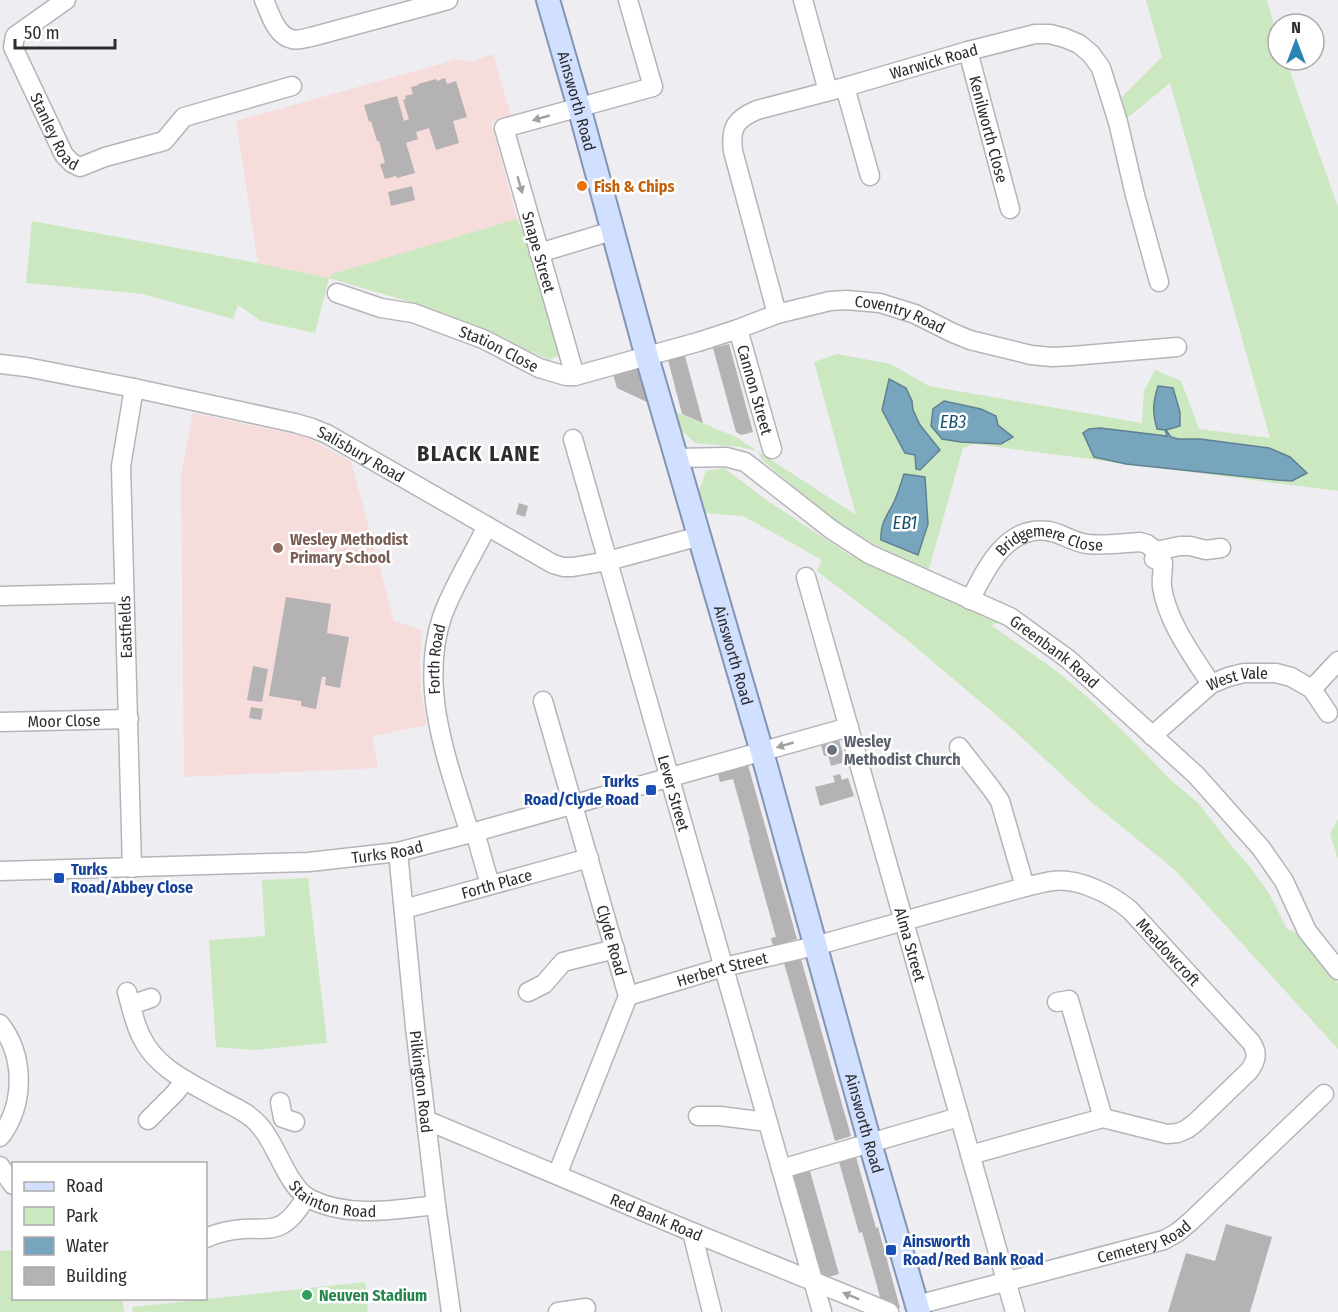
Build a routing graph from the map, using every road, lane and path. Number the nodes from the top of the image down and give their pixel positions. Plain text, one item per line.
1 (66, 0) edge
2 (264, 0) edge
3 (448, 0) edge
4 (548, 0) edge
5 (628, 0) edge
6 (803, 0) edge
7 (968, 51) junction
8 (292, 86) dead end
9 (837, 89) junction
10 (579, 107) junction
11 (870, 176) dead end
12 (1010, 209) dead end
13 (612, 231) junction
14 (539, 253) junction
15 (1159, 282) dead end
16 (347, 301) dead end
17 (777, 314) junction
18 (738, 330) junction
19 (1177, 347) dead end
20 (647, 357) junction
21 (0, 364) edge
22 (575, 376) junction
23 (134, 388) junction
24 (573, 439) dead end
25 (772, 449) dead end
26 (677, 459) junction
27 (488, 526) junction
28 (700, 536) junction
29 (1224, 548) dead end
30 (1154, 559) junction
31 (608, 561) junction
32 (806, 577) dead end
33 (124, 593) junction
34 (0, 596) edge
35 (970, 600) junction
36 (1338, 661) edge
37 (1211, 684) junction
38 (1312, 689) junction
39 (543, 700) dead end
40 (1328, 713) dead end
41 (129, 719) junction
42 (0, 722) edge
43 (849, 727) junction
44 (1152, 736) junction
45 (959, 746) dead end
46 (762, 752) junction
47 (670, 778) junction
48 (573, 805) junction
49 (472, 833) junction
50 (398, 852) junction
51 (589, 858) junction
52 (132, 868) junction
53 (0, 871) edge
54 (490, 885) junction
55 (1025, 887) junction
56 (404, 909) junction
57 (904, 921) junction
58 (815, 946) junction
59 (615, 949) junction
60 (724, 967) junction
61 (1338, 970) edge
62 (528, 992) dead end
63 (628, 996) junction
64 (151, 999) dead end
65 (1057, 1002) dead end
66 (0, 1024) edge
67 (185, 1080) junction
68 (1324, 1094) dead end
69 (286, 1114) dead end
70 (698, 1116) dead end
71 (959, 1117) junction
72 (1103, 1118) junction
73 (148, 1120) dead end
74 (426, 1120) junction
75 (767, 1122) junction
76 (264, 1130) junction
77 (0, 1137) edge
78 (870, 1143) junction
79 (970, 1155) junction
80 (0, 1166) edge
81 (781, 1169) junction
82 (557, 1175) junction
83 (12, 1184) edge
84 (307, 1197) junction
85 (436, 1205) junction
86 (692, 1232) junction
87 (207, 1238) edge
88 (813, 1281) junction
89 (1006, 1281) junction
90 (586, 1308) dead end
91 (918, 1309) edge
92 (451, 1312) edge
93 (558, 1312) edge
94 (712, 1312) edge
95 (822, 1312) edge
96 (889, 1312) edge
97 (1015, 1312) edge

1 - 8 street, Stanley Road
2 - 3 street
4 - 10 main road, Ainsworth Road
5 - 10 street
6 - 9 street
7 - 9 street, Warwick Road
7 - 12 street, Kenilworth Close
7 - 15 street, Warwick Road
9 - 11 street
9 - 17 street, Warwick Road
10 - 13 main road, Ainsworth Road
10 -> 14 street, Snape Street
13 - 14 street
13 - 20 main road, Ainsworth Road
14 - 22 street, Snape Street
16 - 22 street, Station Close
17 - 18 street, Coventry Road
17 - 19 street, Coventry Road
18 - 20 street, Coventry Road
18 - 25 street, Cannon Street
20 - 22 street, Station Close
20 - 26 main road, Ainsworth Road
21 - 23 street, Salisbury Road
23 - 27 street, Salisbury Road
23 - 33 street, Eastfields
24 - 31 street, Lever Street
26 - 28 main road, Ainsworth Road
26 - 35 street, Greenbank Road
27 - 31 street, Salisbury Road
27 - 49 street, Forth Road
28 - 31 street, Salisbury Road
28 - 46 main road, Ainsworth Road
29 - 30 street, Bridgemere Close
30 - 35 street, Bridgemere Close
30 - 37 street
31 - 47 street, Lever Street
32 - 43 street, Alma Street
33 - 34 street
33 - 41 street, Eastfields
35 - 44 street, Greenbank Road
36 - 38 street
37 - 38 street, West Vale
37 - 44 street, West Vale
38 - 40 street, West Vale
39 - 48 street, Clyde Road
41 - 42 street, Moor Close
41 - 52 street, Eastfields
43 -> 46 street, Turks Road
43 - 57 street, Alma Street
44 - 61 street, Greenbank Road
45 - 55 street
46 - 47 street, Turks Road
46 - 58 main road, Ainsworth Road
47 - 48 street, Turks Road
47 - 60 street, Lever Street
48 - 49 street, Turks Road
48 - 51 street, Clyde Road
49 - 50 street, Turks Road
49 - 54 street, Forth Road
50 - 52 street, Turks Road
50 - 56 street, Pilkington Road
51 - 54 street, Forth Place
51 - 59 street, Clyde Road
52 - 53 street, Turks Road
54 - 56 street, Forth Place
55 - 57 street, Herbert Street
55 - 72 street, Meadowcroft
56 - 74 street, Pilkington Road
57 - 58 street, Herbert Street
57 - 71 street, Alma Street
58 - 60 street, Herbert Street
58 - 78 main road, Ainsworth Road
59 - 62 street
59 - 63 street, Clyde Road
60 - 63 street, Herbert Street
60 - 75 street, Lever Street
63 - 82 street, Clyde Road
64 - 67 street, Stainton Road
65 - 72 street
66 - 77 street
67 - 73 street
67 - 76 street, Stainton Road
68 - 89 street, Cemetery Road
69 - 76 street
70 - 75 street
71 - 78 street
71 - 79 street, Alma Street
72 - 79 street, Meadowcroft
74 - 82 street, Red Bank Road
74 - 85 street, Pilkington Road
75 - 81 street, Lever Street
76 - 84 street, Stainton Road
78 - 81 street
78 - 91 main road, Ainsworth Road
79 - 89 street, Alma Street
80 - 83 street
81 - 88 street, Lever Street
82 - 86 street, Red Bank Road
84 - 85 street, Stainton Road
84 - 87 street
85 - 92 street, Pilkington Road
86 - 88 street, Red Bank Road
86 - 94 street
88 - 95 street, Lever Street
96 -> 88 street, Red Bank Road
89 - 91 street, Cemetery Road
89 - 97 street, Alma Street
90 - 93 street

